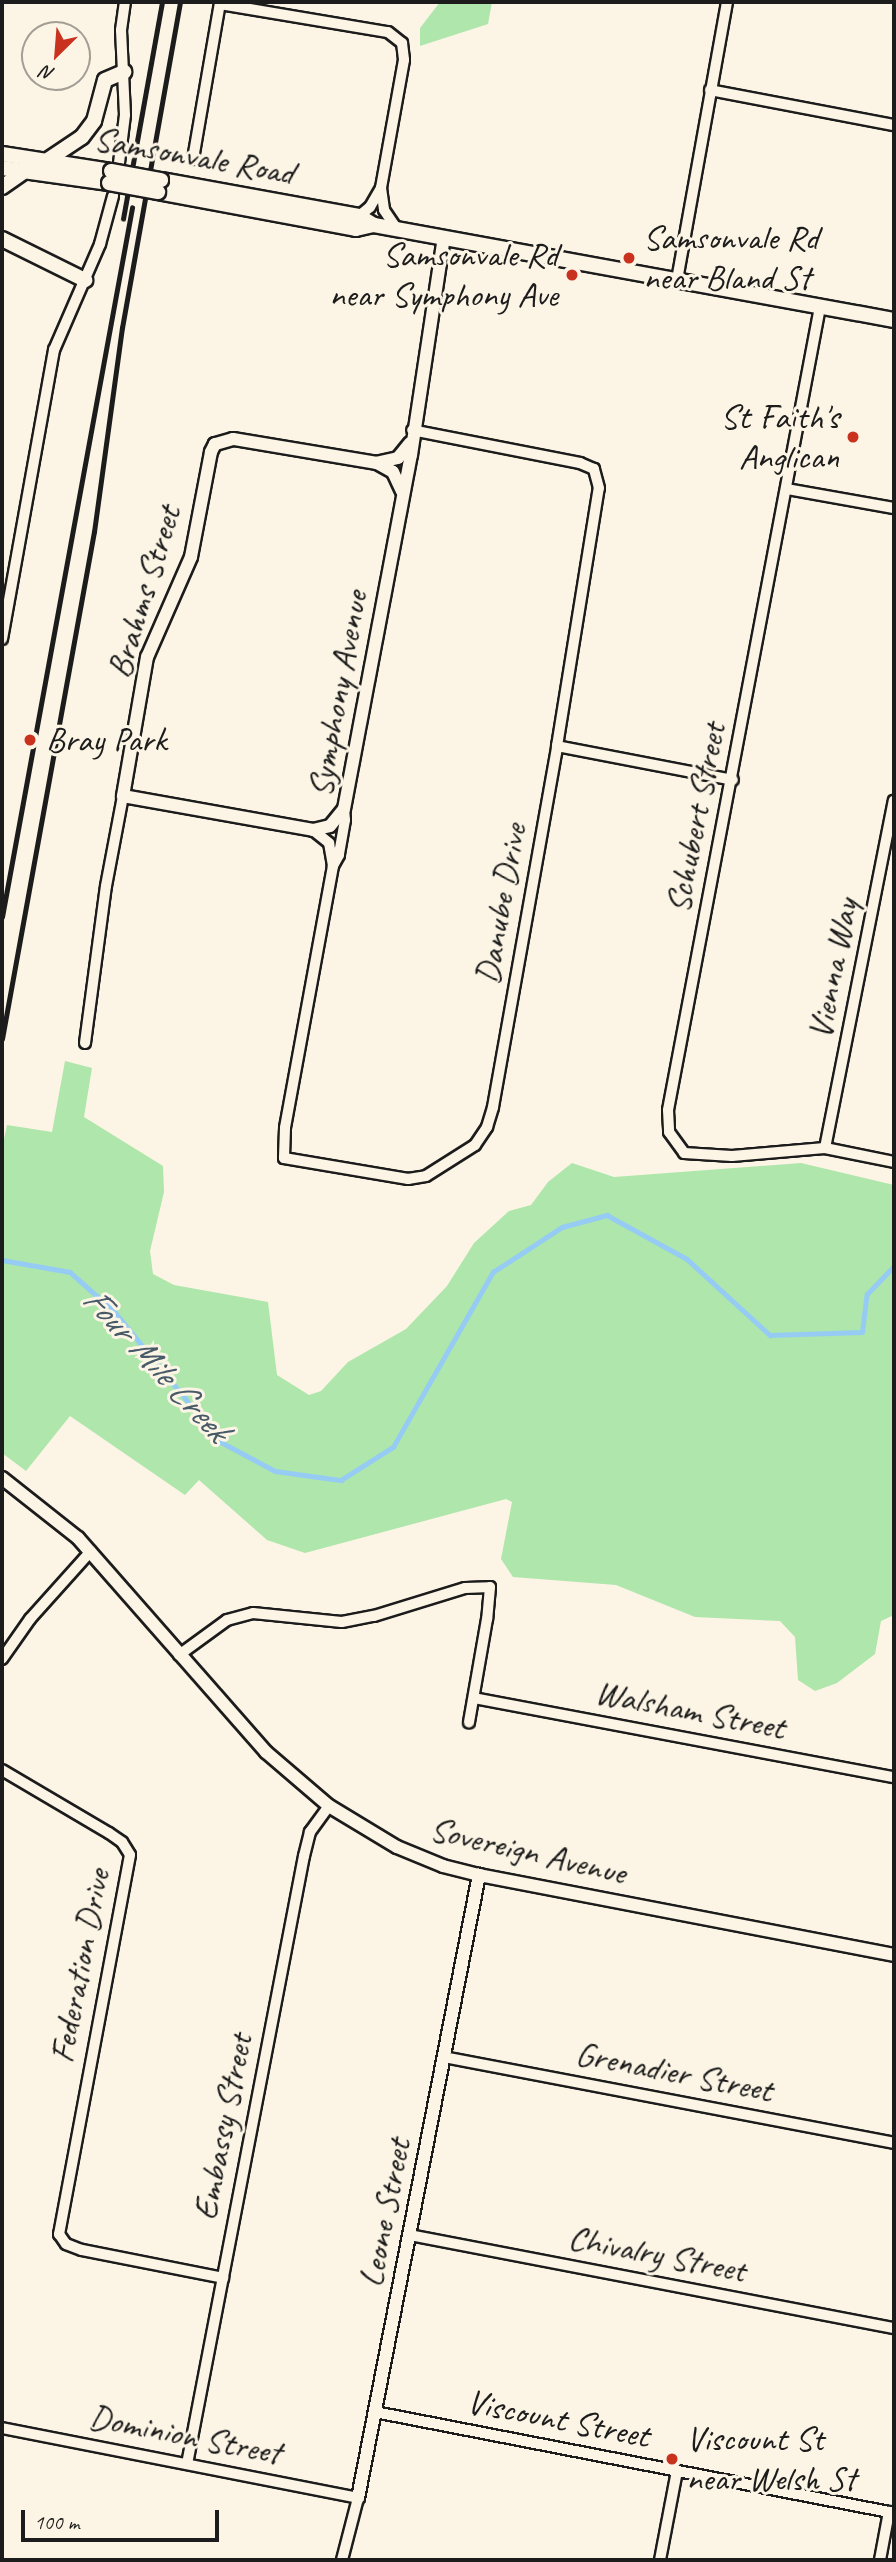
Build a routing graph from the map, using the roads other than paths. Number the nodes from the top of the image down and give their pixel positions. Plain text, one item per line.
1 (125, 2) edge
2 (727, 2) edge
3 (220, 3) edge
4 (124, 72) junction
5 (710, 90) junction
6 (894, 125) edge
7 (2, 153) edge
8 (193, 159) dead end
9 (46, 161) junction
10 (2, 168) edge
11 (25, 171) junction
12 (113, 178) junction
13 (159, 186) junction
14 (2, 187) edge
15 (381, 187) junction
16 (359, 216) junction
17 (374, 225) junction
18 (397, 229) junction
19 (444, 238) junction
20 (2, 239) edge
21 (85, 280) junction
22 (677, 280) junction
23 (820, 307) junction
24 (894, 320) edge
25 (412, 429) junction
26 (410, 443) junction
27 (377, 463) junction
28 (787, 489) junction
29 (402, 491) junction
30 (894, 508) edge
31 (2, 639) edge
32 (557, 746) junction
33 (733, 780) junction
34 (123, 796) junction
35 (894, 801) edge
36 (344, 808) junction
37 (313, 830) junction
38 (333, 866) junction
39 (85, 1043) dead end
40 (825, 1148) junction
41 (284, 1158) joint
42 (894, 1162) edge
43 (2, 1478) edge
44 (90, 1551) junction
45 (179, 1655) junction
46 (2, 1659) edge
47 (474, 1698) junction
48 (469, 1722) dead end
49 (2, 1770) edge
50 (894, 1777) edge
51 (328, 1806) junction
52 (479, 1875) junction
53 (894, 1955) edge
54 (444, 2057) junction
55 (894, 2143) edge
56 (410, 2235) junction
57 (223, 2278) junction
58 (894, 2328) edge
59 (375, 2412) junction
60 (2, 2428) edge
61 (187, 2464) junction
62 (677, 2471) junction
63 (358, 2498) junction
64 (892, 2513) edge
65 (342, 2560) edge
66 (660, 2560) edge
67 (880, 2560) edge

1 - 4 street
2 - 5 street
3 - 8 street
3 - 15 street
4 - 9 main road
4 - 12 street
5 - 6 street
5 - 22 street
7 - 9 main road, Samsonvale Road
9 - 12 main road, Samsonvale Road
10 - 11 main road, Samsonvale Road
11 - 12 main road, Samsonvale Road
11 - 14 main road
12 - 13 main road, Samsonvale Road, bridge
12 - 21 street
13 - 16 main road, Samsonvale Road
13 - 17 main road, Samsonvale Road
15 - 16 street
15 - 18 street
16 - 17 main road, Samsonvale Road
17 - 18 main road, Samsonvale Road
18 - 19 main road, Samsonvale Road
19 - 22 main road, Samsonvale Road
19 - 25 street, Symphony Avenue
20 - 21 main road
21 - 31 street
22 - 23 main road, Samsonvale Road
23 - 24 main road, Samsonvale Road
23 - 28 street, Schubert Street
25 - 26 street, Symphony Avenue
25 - 32 street, Danube Drive
26 - 27 street
26 - 29 street, Symphony Avenue
27 - 29 street
27 - 34 street, Brahms Street
28 - 30 street
28 - 33 street, Schubert Street
29 - 36 street, Symphony Avenue
32 - 33 street
32 - 41 street, Danube Drive
33 - 40 street, Schubert Street
34 - 37 street
34 - 39 street
35 - 40 street, Vienna Way
36 - 37 street
36 - 38 street, Symphony Avenue
37 - 38 street
38 - 41 street, Symphony Avenue
40 - 42 street
43 - 44 street, Sovereign Avenue
44 - 45 street, Sovereign Avenue
44 - 46 street
45 - 47 street
45 - 51 street, Sovereign Avenue
47 - 48 street
47 - 50 street, Walsham Street
49 - 57 street, Federation Drive
51 - 52 street, Sovereign Avenue
51 - 57 street, Embassy Street
52 - 53 street, Sovereign Avenue
52 - 54 street, Leone Street
54 - 55 street, Grenadier Street
54 - 56 street, Leone Street
56 - 58 street, Chivalry Street
56 - 59 street, Leone Street
57 - 61 street, Embassy Street
59 - 62 street, Viscount Street
59 - 63 street, Leone Street
60 - 61 street, Dominion Street
61 - 63 street, Dominion Street
62 - 64 street, Viscount Street
62 - 66 street
63 - 65 street, Leone Street
64 - 67 street

